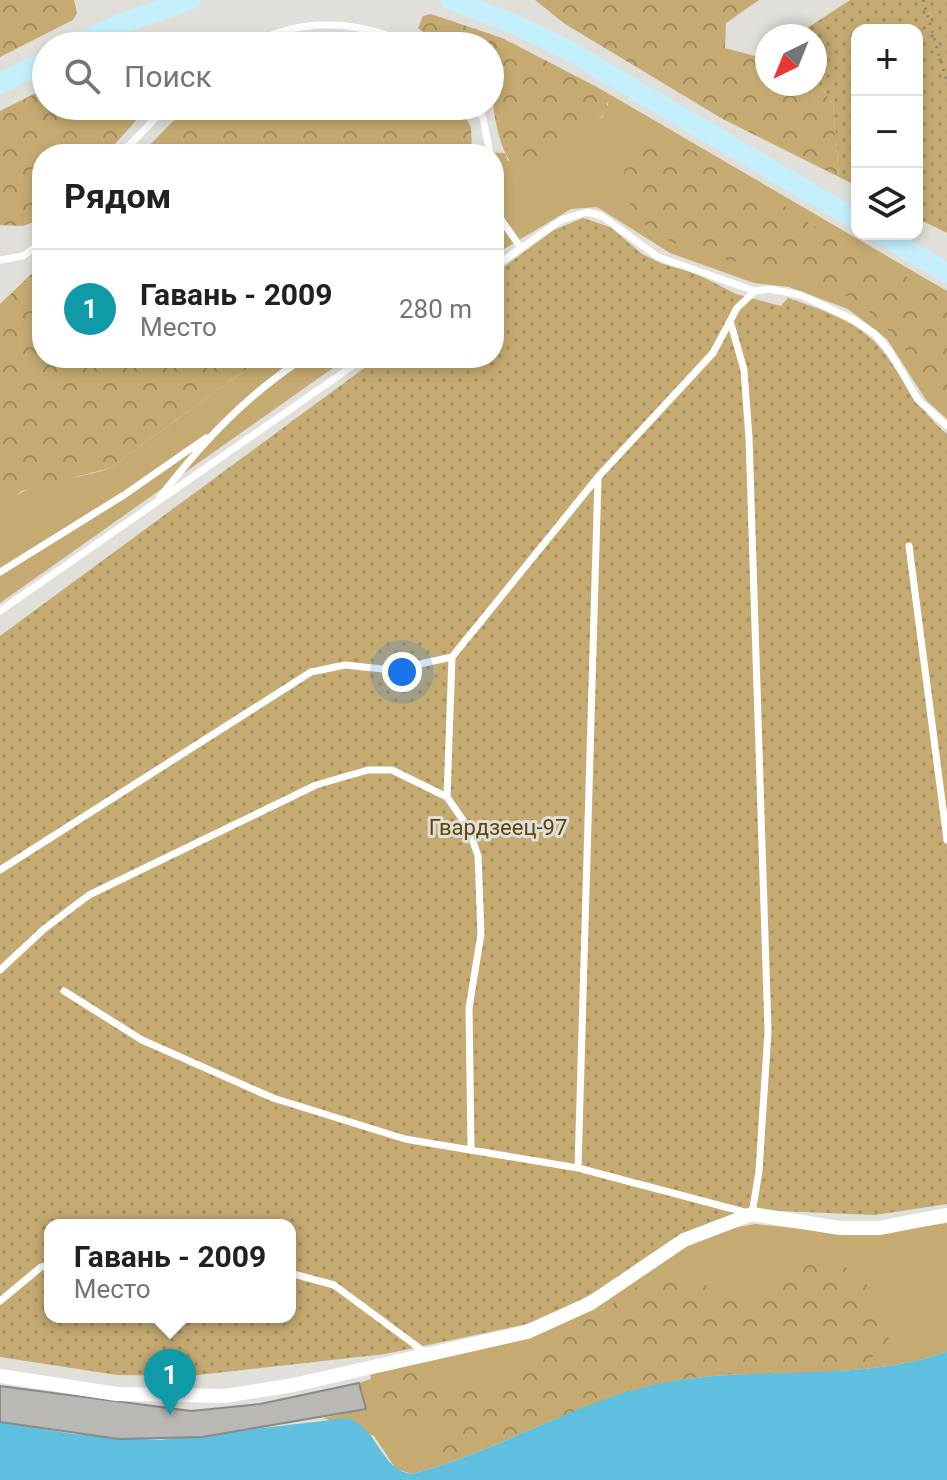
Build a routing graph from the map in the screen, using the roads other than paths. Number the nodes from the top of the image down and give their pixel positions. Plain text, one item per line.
1 (190, 0) edge
2 (453, 0) edge
3 (103, 32) edge
4 (283, 32) edge
5 (382, 32) edge
6 (32, 67) edge
7 (0, 84) edge
8 (154, 120) edge
9 (483, 120) edge
10 (131, 144) edge
11 (488, 144) edge
12 (851, 216) edge
13 (504, 224) edge
14 (892, 240) edge
15 (521, 248) junction
16 (32, 249) edge
17 (0, 260) edge
18 (504, 260) edge
19 (945, 268) edge
20 (755, 291) junction
21 (731, 324) junction
22 (288, 368) edge
23 (350, 368) edge
24 (947, 426) edge
25 (206, 438) junction
26 (598, 477) junction
27 (154, 504) junction
28 (909, 546) dead end
29 (0, 572) edge
30 (0, 611) edge
31 (452, 657) junction
32 (447, 797) junction
33 (947, 840) edge
34 (0, 870) edge
35 (0, 970) edge
36 (64, 991) dead end
37 (471, 1149) junction
38 (578, 1168) junction
39 (752, 1214) junction
40 (947, 1215) edge
41 (44, 1268) edge
42 (296, 1275) edge
43 (0, 1301) edge
44 (428, 1355) junction
45 (0, 1376) edge

1 - 3 street
2 - 12 street
4 - 5 lane
6 - 7 street
8 - 10 lane
9 - 11 lane
13 - 15 lane
14 - 19 street
15 - 18 lane
15 - 20 lane
16 - 17 lane
20 - 21 lane
20 - 24 lane
21 - 26 lane
21 - 39 lane
22 - 25 lane
23 - 27 lane
25 - 27 lane
25 - 29 lane
26 - 31 lane
26 - 38 lane
27 - 30 lane
28 - 33 lane
31 - 32 lane
31 - 34 lane
32 - 35 lane
32 - 37 lane
36 - 37 lane
37 - 38 lane
38 - 39 lane
39 - 40 street
39 - 44 street
41 - 43 lane
42 - 44 lane
44 - 45 street

